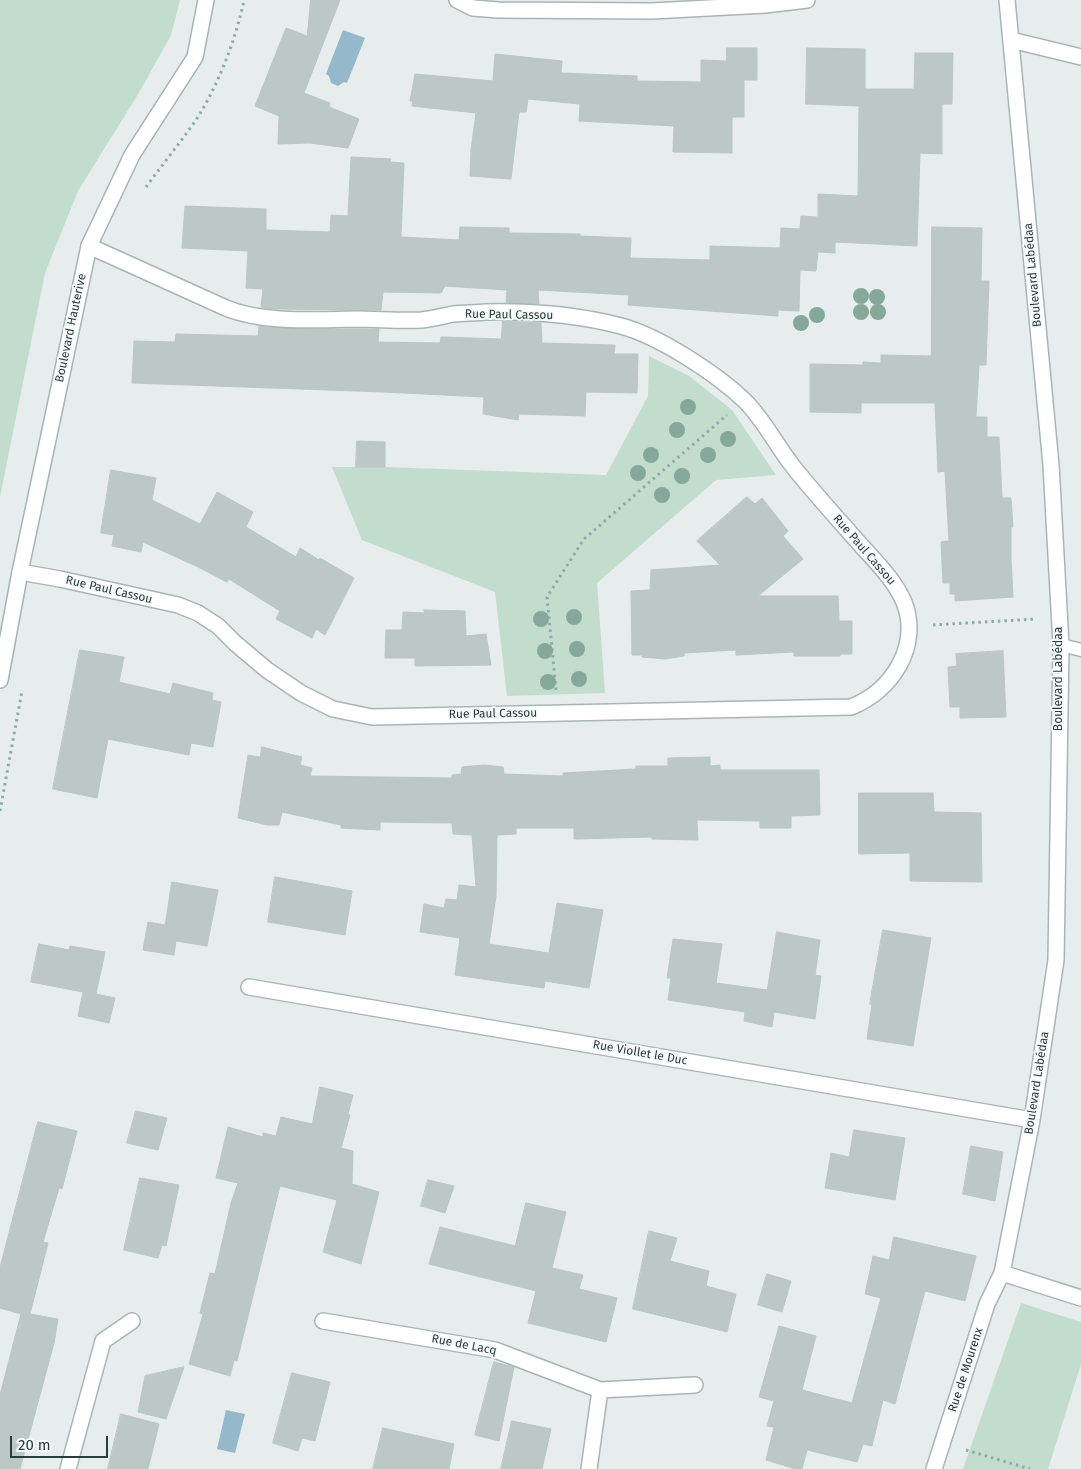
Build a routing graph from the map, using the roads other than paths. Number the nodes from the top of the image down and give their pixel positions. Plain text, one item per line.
1 (206, 0) edge
2 (457, 0) edge
3 (807, 0) edge
4 (1007, 0) edge
5 (765, 2) edge
6 (1011, 40) junction
7 (1081, 57) edge
8 (89, 246) junction
9 (20, 572) junction
10 (1061, 645) junction
11 (1081, 650) edge
12 (0, 680) edge
13 (249, 987) dead end
14 (1032, 1120) junction
15 (1002, 1273) junction
16 (1081, 1298) edge
17 (132, 1321) dead end
18 (323, 1321) dead end
19 (695, 1385) dead end
20 (600, 1390) junction
21 (68, 1469) edge
22 (589, 1469) edge
23 (934, 1469) edge

1 - 8 street, Boulevard Hauterive
2 - 5 street
3 - 5 street
4 - 6 street, Boulevard Labédaa
6 - 7 street
6 - 10 street, Boulevard Labédaa
8 - 9 street, Boulevard Hauterive
8 - 9 street, Rue Paul Cassou
9 - 12 street, Boulevard Hauterive
10 - 11 lane
10 - 14 street, Boulevard Labédaa
13 - 14 street, Rue Viollet le Duc
14 - 15 street, Boulevard Labédaa
15 - 16 street
15 - 23 street, Rue de Mourenx
17 - 21 street
18 - 20 street, Rue de Lacq
19 - 20 street, Rue de Lacq
20 - 22 street

